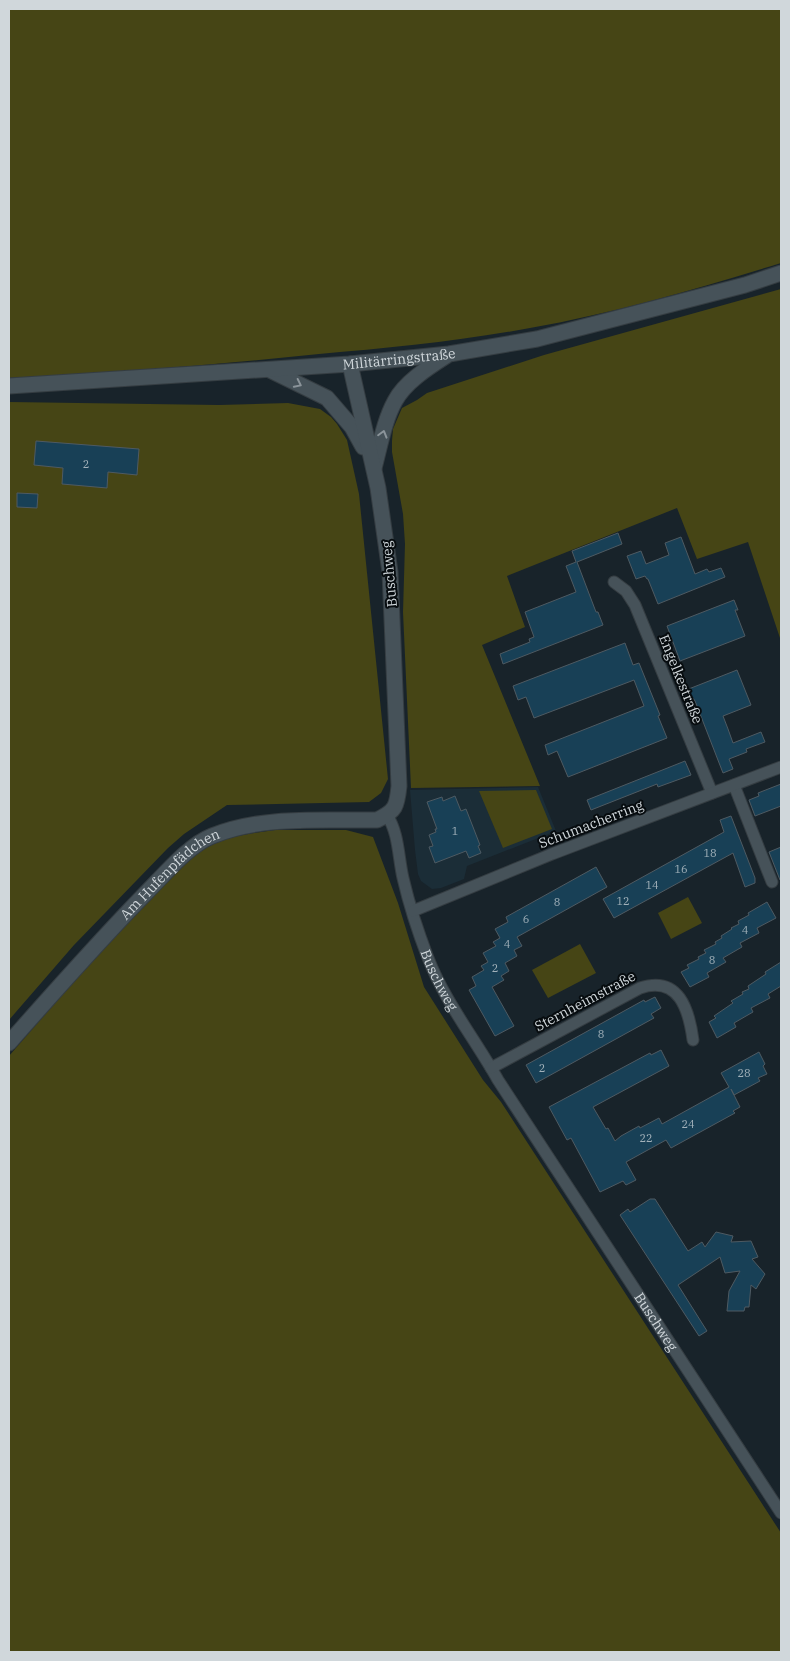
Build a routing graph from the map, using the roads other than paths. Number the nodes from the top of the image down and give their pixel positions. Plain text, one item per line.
1 (781, 273) edge
2 (449, 354) junction
3 (350, 364) junction
4 (269, 370) junction
5 (9, 386) edge
6 (373, 469) junction
7 (614, 582) dead end
8 (781, 767) edge
9 (734, 785) junction
10 (712, 793) junction
11 (387, 816) junction
12 (772, 882) dead end
13 (413, 911) junction
14 (693, 1040) dead end
15 (9, 1043) edge
16 (491, 1068) junction
17 (781, 1513) edge

1 - 2 main road, Militärringstraße
2 - 3 main road, Militärringstraße
6 -> 2 main road
3 - 4 main road, Militärringstraße
3 - 6 main road, Buschweg
4 - 5 main road, Militärringstraße
4 -> 6 main road
6 - 11 main road, Buschweg
7 - 10 street, Engelkestraße
8 - 9 street, Schumacherring
9 - 10 street, Schumacherring
9 - 12 street
10 - 13 street, Schumacherring
11 - 13 street, Buschweg
11 - 15 main road, Am Hufenpfädchen
13 - 16 street, Buschweg
14 - 16 street, Sternheimstraße
16 - 17 street, Buschweg

